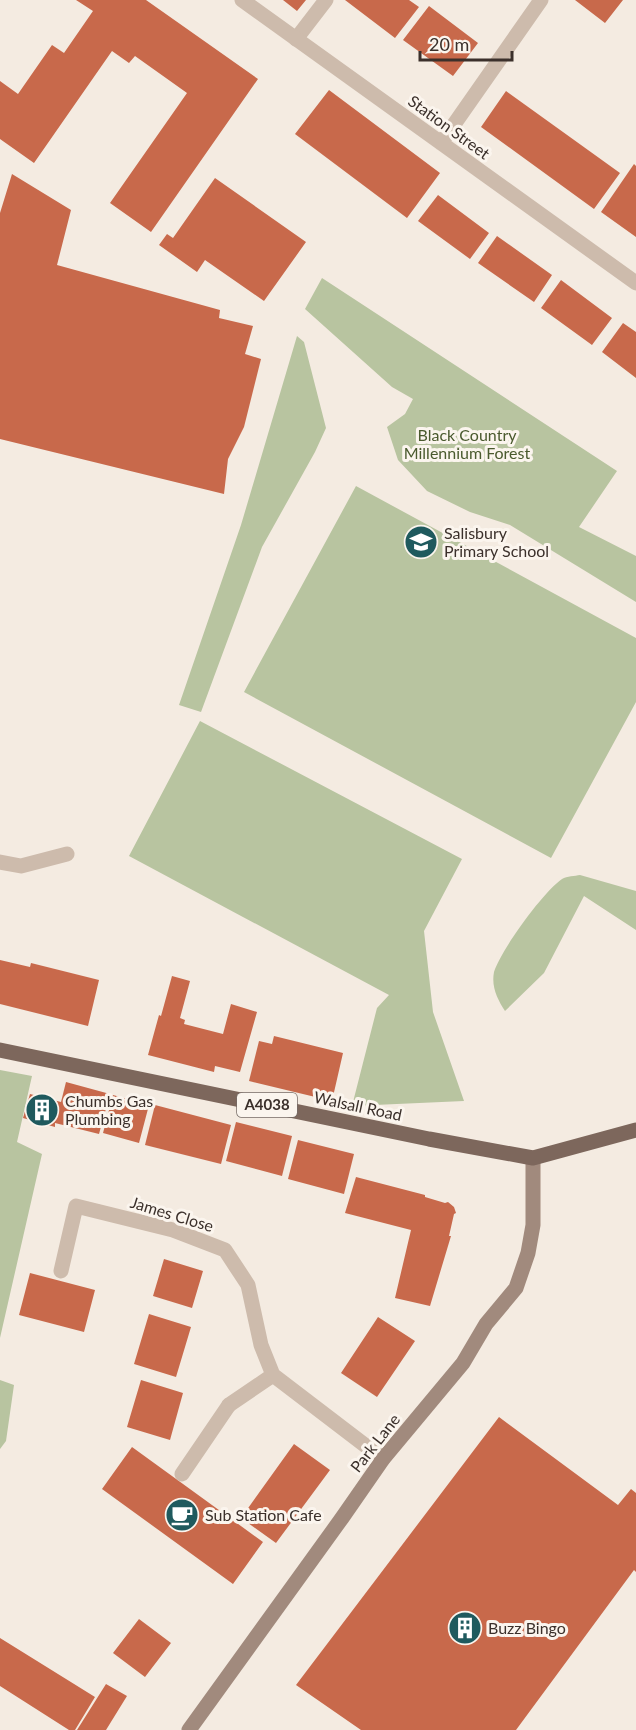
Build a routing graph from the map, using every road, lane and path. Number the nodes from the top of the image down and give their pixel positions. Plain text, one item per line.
1 (242, 0) edge
2 (326, 0) edge
3 (541, 0) edge
4 (296, 39) junction
5 (441, 143) junction
6 (636, 284) edge
7 (67, 854) dead end
8 (0, 862) edge
9 (0, 1050) edge
10 (636, 1130) edge
11 (533, 1158) junction
12 (61, 1271) dead end
13 (273, 1375) junction
14 (383, 1459) junction
15 (182, 1473) dead end
16 (189, 1730) edge

1 - 4 street, Station Street
2 - 4 street
3 - 5 street
4 - 5 street, Station Street
5 - 6 street, Station Street
7 - 8 street
9 - 11 main road, Walsall Road / A4038
10 - 11 main road, Walsall Road / A4038
11 - 14 main road, Park Lane
12 - 13 street, James Close
13 - 14 street
13 - 15 street
14 - 16 main road, Park Lane

